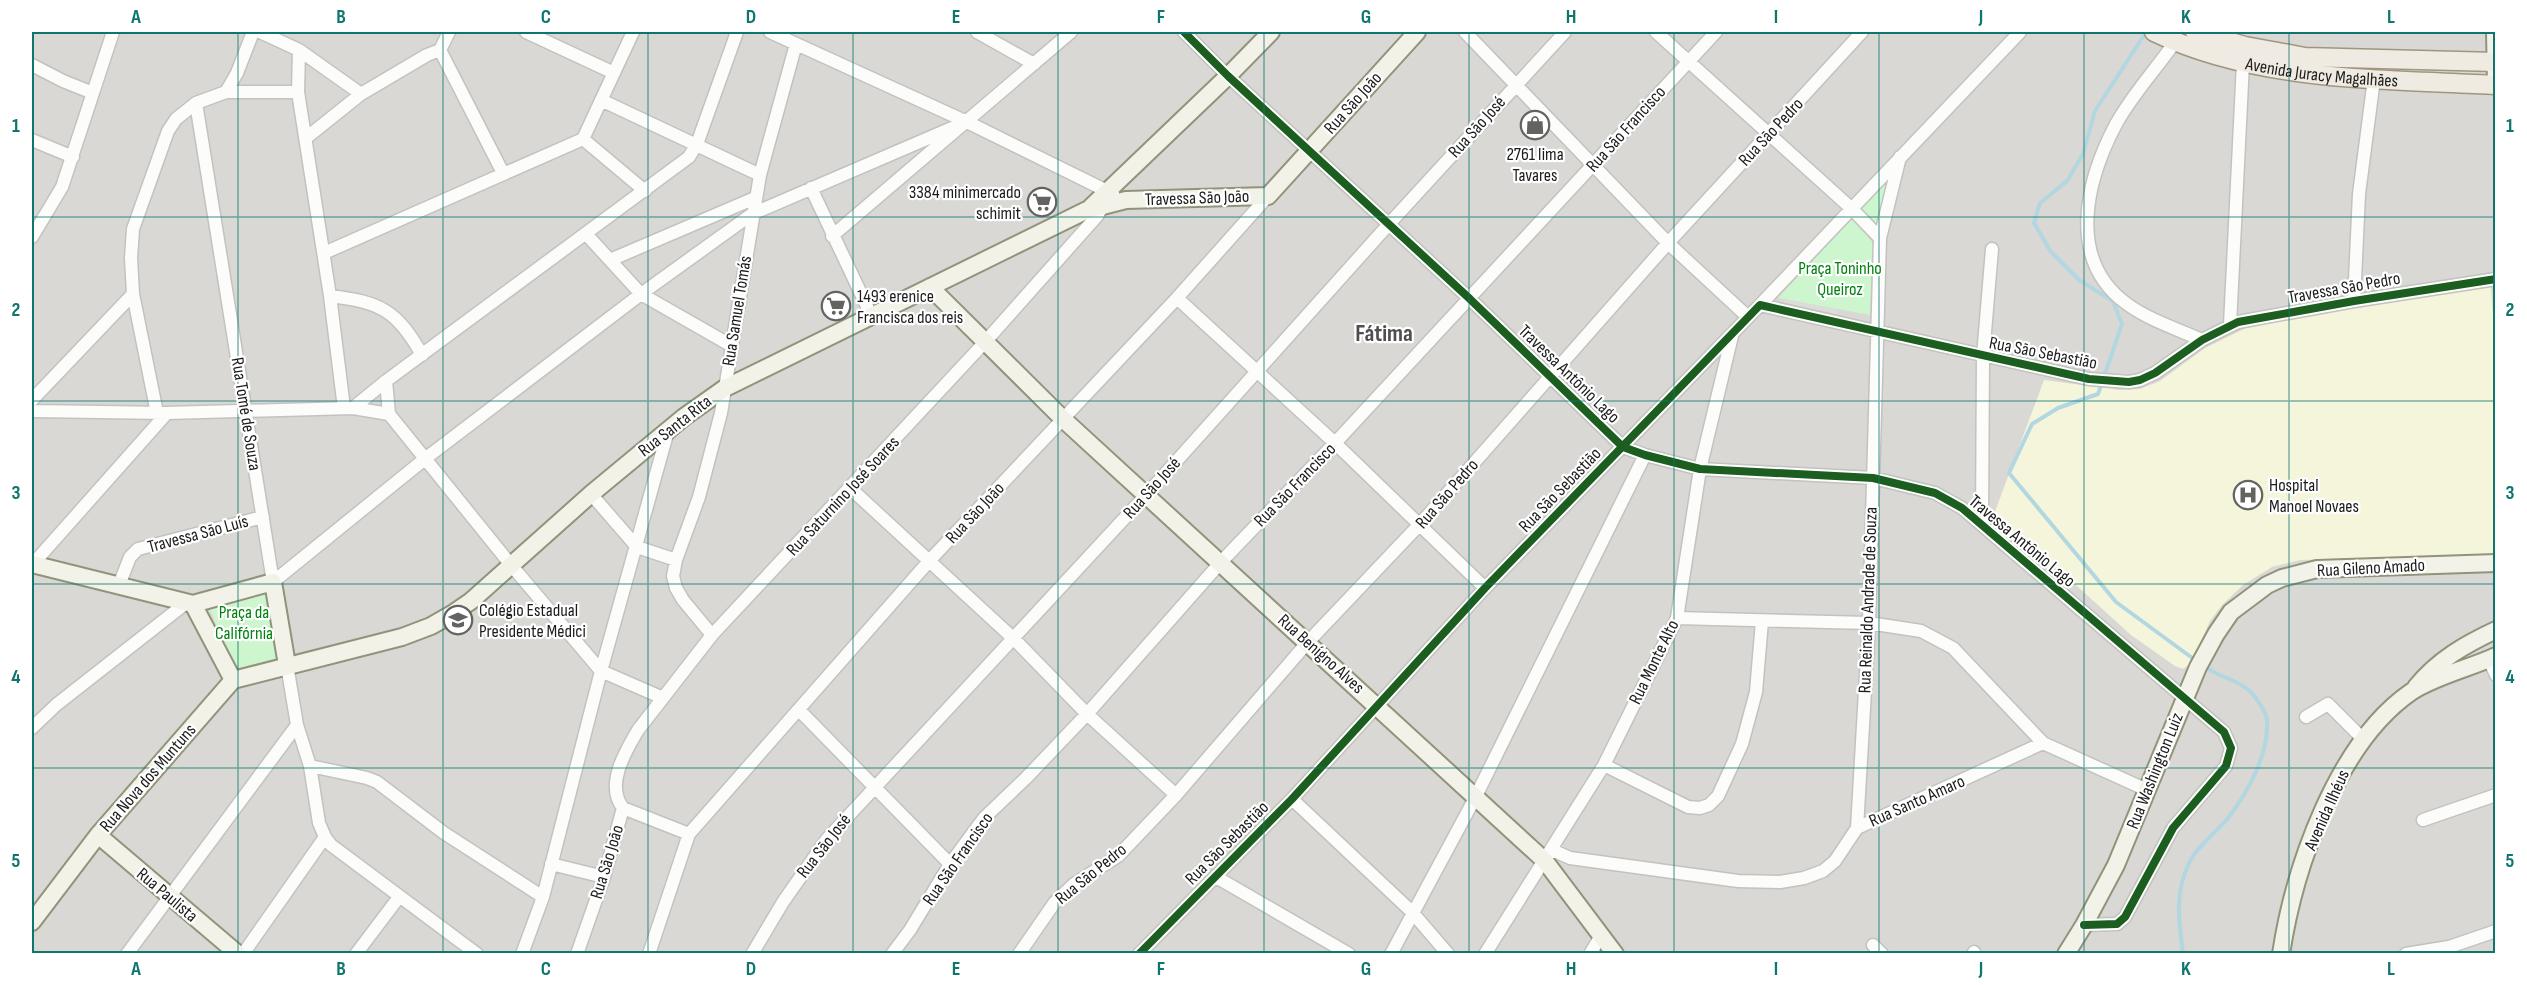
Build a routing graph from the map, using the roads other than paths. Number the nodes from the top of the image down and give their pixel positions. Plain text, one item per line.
1 (113, 32) edge
2 (253, 32) edge
3 (260, 32) edge
4 (449, 32) edge
5 (526, 32) edge
6 (633, 32) edge
7 (737, 32) edge
8 (770, 32) edge
9 (977, 32) edge
10 (1071, 32) edge
11 (1184, 32) edge
12 (1270, 32) edge
13 (1418, 32) edge
14 (1465, 32) edge
15 (1565, 32) edge
16 (1656, 32) edge
17 (1716, 32) edge
18 (1862, 32) edge
19 (2020, 32) edge
20 (2154, 32) edge
21 (2195, 32) edge
22 (2495, 32) edge
23 (2175, 42) junction
24 (796, 44) junction
25 (299, 50) junction
26 (440, 51) junction
27 (1688, 61) junction
28 (2495, 62) edge
29 (2242, 63) junction
30 (1034, 64) junction
31 (32, 65) edge
32 (614, 73) junction
33 (1228, 76) junction
34 (2374, 79) junction
35 (1517, 83) junction
36 (2496, 84) edge
37 (226, 92) junction
38 (298, 92) junction
39 (93, 93) junction
40 (361, 94) junction
41 (601, 100) junction
42 (196, 103) junction
43 (962, 123) junction
44 (1770, 133) junction
45 (306, 138) junction
46 (583, 139) junction
47 (32, 140) edge
48 (697, 144) junction
49 (1311, 151) junction
50 (72, 157) junction
51 (1900, 157) junction
52 (1594, 164) junction
53 (503, 173) junction
54 (760, 175) junction
55 (811, 188) junction
56 (645, 191) junction
57 (1268, 195) junction
58 (756, 198) junction
59 (1126, 200) joint
60 (1100, 202) junction
61 (1852, 209) junction
62 (752, 214) junction
63 (1389, 224) junction
64 (587, 235) junction
65 (832, 236) junction
66 (32, 237) edge
67 (1880, 238) junction
68 (1668, 243) junction
69 (1992, 249) dead end
70 (324, 253) junction
71 (610, 260) junction
72 (2496, 279) edge
73 (930, 287) junction
74 (133, 294) junction
75 (640, 294) junction
76 (330, 296) junction
77 (1177, 298) junction
78 (1470, 299) junction
79 (2354, 301) junction
80 (1760, 305) junction
81 (872, 317) junction
82 (1748, 317) junction
83 (2230, 324) junction
84 (1878, 333) junction
85 (1732, 336) junction
86 (2202, 340) junction
87 (985, 342) junction
88 (732, 346) junction
89 (423, 355) junction
90 (1983, 356) junction
91 (1258, 372) junction
92 (1549, 377) junction
93 (386, 381) junction
94 (725, 388) junction
95 (32, 400) edge
96 (349, 408) junction
97 (32, 411) edge
98 (245, 411) junction
99 (162, 413) junction
100 (389, 414) junction
101 (1064, 419) junction
102 (668, 431) junction
103 (1335, 443) junction
104 (1623, 447) junction
105 (1645, 455) junction
106 (426, 458) junction
107 (1700, 469) junction
108 (1873, 478) junction
109 (850, 488) junction
110 (591, 494) junction
111 (1147, 494) junction
112 (262, 517) junction
113 (1421, 524) junction
114 (1982, 525) junction
115 (637, 547) junction
116 (676, 560) junction
117 (930, 560) junction
118 (1221, 562) junction
119 (2496, 563) edge
120 (32, 564) edge
121 (511, 565) junction
122 (273, 582) junction
123 (119, 585) junction
124 (1485, 588) junction
125 (2252, 595) joint
126 (189, 604) junction
127 (1677, 618) junction
128 (1761, 621) junction
129 (1869, 623) junction
130 (2496, 630) edge
131 (712, 635) junction
132 (1014, 639) junction
133 (1307, 643) junction
134 (2492, 658) edge
135 (287, 665) junction
136 (601, 671) junction
137 (2496, 675) edge
138 (233, 680) junction
139 (2414, 690) junction
140 (663, 698) junction
141 (2184, 700) junction
142 (1377, 705) junction
143 (800, 710) junction
144 (1087, 714) junction
145 (2306, 717) dead end
146 (297, 725) junction
147 (32, 728) edge
148 (2364, 740) junction
149 (2043, 743) junction
150 (1604, 765) junction
151 (310, 766) junction
152 (874, 786) junction
153 (2147, 790) junction
154 (1176, 795) junction
155 (2496, 795) edge
156 (1475, 798) junction
157 (1292, 799) junction
158 (623, 808) junction
159 (2423, 820) dead end
160 (1857, 828) junction
161 (689, 834) junction
162 (98, 835) junction
163 (325, 837) junction
164 (1549, 855) junction
165 (551, 864) junction
166 (950, 864) junction
167 (604, 877) junction
168 (1215, 877) junction
169 (399, 897) junction
170 (543, 897) junction
171 (170, 898) junction
172 (1412, 912) junction
173 (32, 922) edge
174 (2084, 925) junction
175 (2496, 931) edge
176 (1602, 934) junction
177 (1025, 951) edge
178 (127, 954) edge
179 (238, 954) edge
180 (243, 954) edge
181 (356, 954) edge
182 (477, 954) edge
183 (522, 954) edge
184 (577, 954) edge
185 (649, 954) edge
186 (752, 954) edge
187 (892, 954) edge
188 (1139, 954) edge
189 (1349, 954) edge
190 (1391, 954) edge
191 (1448, 954) edge
192 (1485, 954) edge
193 (1590, 954) edge
194 (1614, 954) edge
195 (2066, 954) edge
196 (2281, 954) edge
197 (2406, 954) edge

1 - 39 street
2 - 37 street
3 - 25 street
4 - 26 street
5 - 32 street
6 - 32 street
7 - 48 street
8 - 24 street
9 - 30 street
10 - 30 street
11 - 33 street, Travessa Antônio Lago
12 - 33 main road, Rua Saturnino José Soares
13 - 49 main road, Rua São João
14 - 35 street
15 - 35 street, Rua São José
16 - 27 street
17 - 27 street, Rua São Francisco
18 - 44 street, Rua São Pedro
19 - 51 street
20 - 23 main road, Avenida Juracy Magalhães
21 - 28 main road, Avenida Juracy Magalhães
22 - 28 main road
23 - 29 main road, Avenida Juracy Magalhães
23 - 86 street
24 - 43 street
24 - 54 street, Rua Samuel Tomás
25 - 38 street
25 - 40 street
26 - 40 street
26 - 53 street
27 - 44 street
27 - 52 street, Rua São Francisco
28 - 36 main road
29 - 34 main road, Avenida Juracy Magalhães
29 - 83 street
30 - 43 street
31 - 39 street
32 - 41 street
33 - 49 street, Travessa Antônio Lago
33 - 60 main road, Rua Saturnino José Soares
34 - 36 main road, Avenida Juracy Magalhães
34 - 79 street
35 - 52 street
35 - 63 street, Rua São José
37 - 38 street
37 - 42 street
38 - 45 street
39 - 50 street
40 - 45 street
41 - 46 street
41 - 48 street
42 - 74 street
42 - 98 street, Rua Tomé de Souza
43 - 55 street
43 - 60 street
43 - 65 street
44 - 61 street
44 - 68 street, Rua São Pedro
45 - 70 street
46 - 53 street
46 - 56 street
47 - 50 street
48 - 54 street
48 - 56 street
49 - 57 main road, Rua São João
49 - 63 street, Travessa Antônio Lago
50 - 66 street
51 - 61 street
51 - 67 street, Rua Reinaldo Andrade de Souza
52 - 68 street
52 - 78 street, Rua São Francisco
53 - 70 street
54 - 58 street, Rua Samuel Tomás
55 - 62 street
55 - 65 street
56 - 64 street
57 - 59 main road, Travessa São João
57 - 77 street, Rua São João
58 - 62 street, Rua Samuel Tomás
58 - 71 street
59 - 60 main road, Rua Santa Rita
60 - 73 main road, Rua Santa Rita
60 - 87 street, Rua Saturnino José Soares
61 - 67 street
61 - 80 street
62 - 75 street
62 - 88 street, Rua Samuel Tomás
63 - 78 street, Travessa Antônio Lago
63 - 91 street, Rua São José
64 - 71 street
64 - 89 street
65 - 81 street
67 - 84 street, Rua Reinaldo Andrade de Souza
68 - 82 street
68 - 92 street, Rua São Pedro
69 - 90 street
70 - 76 street
71 - 75 street
72 - 79 street, Travessa São Pedro
73 - 81 main road, Rua Santa Rita
73 - 87 main road, Rua Benígno Alves
74 - 95 street
74 - 99 street
75 - 88 street
75 - 106 street
76 - 89 street
76 - 96 street
77 - 91 street
77 - 101 street, Rua São João
78 - 92 street, Travessa Antônio Lago
78 - 103 street, Rua São Francisco
79 - 83 street, Travessa São Pedro
80 - 82 street, Rua São Sebastião
80 - 84 street, Rua São Sebastião
81 - 94 main road, Rua Santa Rita
82 - 85 street, Rua São Sebastião
83 - 86 street, Travessa São Pedro
84 - 90 street, Rua São Sebastião
84 - 108 street, Rua Reinaldo Andrade de Souza
85 - 104 street, Rua São Sebastião
85 - 107 street, Rua Monte Alto
86 - 90 street, Rua São Sebastião
87 - 101 main road, Rua Benígno Alves
87 - 109 street, Rua Saturnino José Soares
88 - 94 street, Rua Samuel Tomás
89 - 93 street
90 - 114 street
91 - 103 street
91 - 111 street, Rua São José
92 - 104 street, Travessa Antônio Lago
92 - 113 street, Rua São Pedro
93 - 96 street
93 - 100 street
94 - 102 main road, Rua Santa Rita
94 - 116 street, Rua Samuel Tomás
96 - 98 street
96 - 100 street
97 - 99 street
98 - 99 street
98 - 112 street, Rua Tomé de Souza
99 - 120 street
100 - 106 street
101 - 111 main road, Rua Benígno Alves
101 - 117 street, Rua São João
102 - 110 main road, Rua Santa Rita
102 - 115 street
103 - 113 street
103 - 118 street, Rua São Francisco
104 - 105 street, Travessa Antônio Lago
104 - 124 street, Rua São Sebastião
105 - 107 street, Travessa Antônio Lago
105 - 156 street
106 - 121 street
106 - 122 street
107 - 108 street, Travessa Antônio Lago
107 - 127 street, Rua Monte Alto
108 - 114 street, Travessa Antônio Lago
108 - 129 street, Rua Reinaldo Andrade de Souza
109 - 117 street
109 - 131 street, Rua Saturnino José Soares
110 - 115 street
110 - 121 main road, Rua Santa Rita
111 - 118 main road, Rua Benígno Alves
111 - 132 street, Rua São José
112 - 122 street, Rua Tomé de Souza
112 - 123 street, Travessa São Luís
113 - 124 street
113 - 133 street, Rua São Pedro
114 - 141 street, Travessa Antônio Lago
115 - 116 street
115 - 136 street
116 - 131 street, Rua Samuel Tomás
117 - 132 street
117 - 143 street, Rua São João
118 - 133 main road, Rua Benígno Alves
118 - 144 street, Rua São Francisco
119 - 125 main road, Rua Gileno Amado
120 - 123 main road
121 - 135 main road, Rua Santa Rita
121 - 136 street
122 - 126 main road
122 - 135 main road, Rua Tomé de Souza
123 - 126 main road
124 - 142 street, Rua São Sebastião
125 - 141 main road, Rua Washington Luiz
126 - 138 main road
126 - 147 street
127 - 128 street
127 - 150 street, Rua Monte Alto
128 - 129 street
128 - 150 street
129 - 149 street
129 - 160 street, Rua Reinaldo Andrade de Souza
130 - 139 main road, Avenida Ilhéus
131 - 140 street, Rua Saturnino José Soares
132 - 144 street
132 - 152 street, Rua São José
133 - 142 main road, Rua Benígno Alves
133 - 154 street, Rua São Pedro
134 - 137 street
134 - 139 main road, Avenida Ilhéus
135 - 138 main road
135 - 146 street, Rua Tomé de Souza
136 - 140 street
136 - 165 street
138 - 162 main road, Rua Nova dos Muntuns
139 - 148 main road, Avenida Ilhéus
140 - 158 street, Rua Saturnino José Soares
141 - 153 main road, Rua Washington Luiz
141 - 174 street, Travessa Antônio Lago
142 - 156 main road, Rua Benígno Alves
142 - 157 street, Rua São Sebastião
143 - 152 street
143 - 161 street, Rua São João
144 - 154 street
144 - 166 street, Rua São Francisco
145 - 148 street
146 - 151 street, Rua Tomé de Souza
146 - 171 street
148 - 196 main road, Avenida Ilhéus
149 - 153 street
149 - 160 street, Rua Santo Amaro
150 - 164 street, Rua Monte Alto
151 - 163 street, Rua Tomé de Souza
151 - 170 street
152 - 166 street
152 - 186 street, Rua São José
153 - 174 main road, Rua Washington Luiz
154 - 177 street, Rua São Pedro
155 - 159 street
156 - 164 main road, Rua Benígno Alves
156 - 172 street
157 - 168 street, Rua São Sebastião
157 - 172 street
158 - 161 street, Rua São João
158 - 167 street, Rua São João
160 - 164 street, Rua Santo Amaro
161 - 185 street
162 - 171 main road, Rua Paulista
162 - 173 main road, Rua Nova dos Muntuns
163 - 169 street
163 - 180 street
164 - 176 main road, Rua Benígno Alves
164 - 192 street, Rua Monte Alto
165 - 167 street
165 - 170 street
166 - 187 street, Rua São Francisco
167 - 184 street, Rua São João
168 - 188 street, Rua São Sebastião
168 - 189 street
169 - 181 street
169 - 182 street
170 - 183 street
171 - 178 street
171 - 179 main road, Rua Paulista
172 - 190 street
172 - 191 street
174 - 195 main road, Rua Washington Luiz
175 - 197 street
176 - 193 street
176 - 194 main road, Rua Benígno Alves

